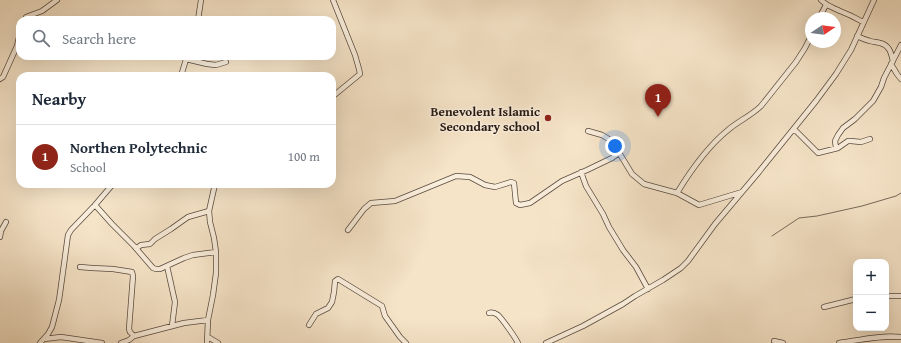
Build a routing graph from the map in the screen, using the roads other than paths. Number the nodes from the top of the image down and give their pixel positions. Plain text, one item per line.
1 (57, 0) edge
2 (201, 0) edge
3 (333, 0) edge
4 (821, 0) edge
5 (874, 0) edge
6 (826, 5) junction
7 (823, 12) edge
8 (29, 16) edge
9 (199, 16) edge
10 (863, 22) junction
11 (857, 36) junction
12 (901, 45) edge
13 (16, 48) edge
14 (805, 48) edge
15 (186, 60) edge
16 (197, 60) edge
17 (226, 62) dead end
18 (892, 62) junction
19 (182, 72) edge
20 (0, 79) edge
21 (901, 79) edge
22 (336, 94) edge
23 (794, 128) junction
24 (588, 131) dead end
25 (870, 139) dead end
26 (836, 148) junction
27 (619, 153) junction
28 (581, 172) junction
29 (110, 188) edge
30 (214, 188) edge
31 (742, 192) junction
32 (677, 193) junction
33 (95, 205) junction
34 (209, 211) junction
35 (6, 222) dead end
36 (348, 230) dead end
37 (0, 237) edge
38 (137, 248) junction
39 (216, 252) junction
40 (167, 266) junction
41 (80, 267) dead end
42 (648, 289) junction
43 (889, 296) edge
44 (901, 296) edge
45 (853, 300) edge
46 (824, 307) dead end
47 (489, 313) dead end
48 (208, 320) junction
49 (309, 325) dead end
50 (172, 326) junction
51 (134, 336) junction
52 (208, 337) junction
53 (901, 337) edge
54 (42, 341) edge
55 (774, 341) dead end
56 (102, 343) edge
57 (121, 343) edge
58 (207, 343) edge
59 (218, 343) edge
60 (406, 343) edge
61 (518, 343) edge
62 (546, 343) edge
63 (784, 343) edge
64 (839, 343) edge

1 - 8 street
2 - 9 street
3 - 22 street
4 - 6 street
5 - 10 street
6 - 7 street
6 - 10 street
10 - 11 street
11 - 18 street
11 - 23 street
12 - 18 street
13 - 20 street
14 - 32 street
15 - 19 street
16 - 17 street
18 - 21 street
18 - 26 street
23 - 26 street
23 - 31 street
24 - 27 street
25 - 26 street
27 - 28 street
27 - 32 street
28 - 36 street
28 - 42 street
29 - 33 street
30 - 34 street
31 - 32 street
31 - 42 street
33 - 38 street
33 - 54 street
34 - 38 street
34 - 39 street
35 - 37 street
38 - 40 street
39 - 40 street
39 - 48 street
40 - 50 street
41 - 51 street
42 - 62 street
43 - 44 street
45 - 46 street
47 - 61 street
48 - 50 street
48 - 52 street
49 - 60 street
50 - 51 street
51 - 57 street
52 - 58 street
52 - 59 street
53 - 64 street
54 - 56 street
55 - 63 street

